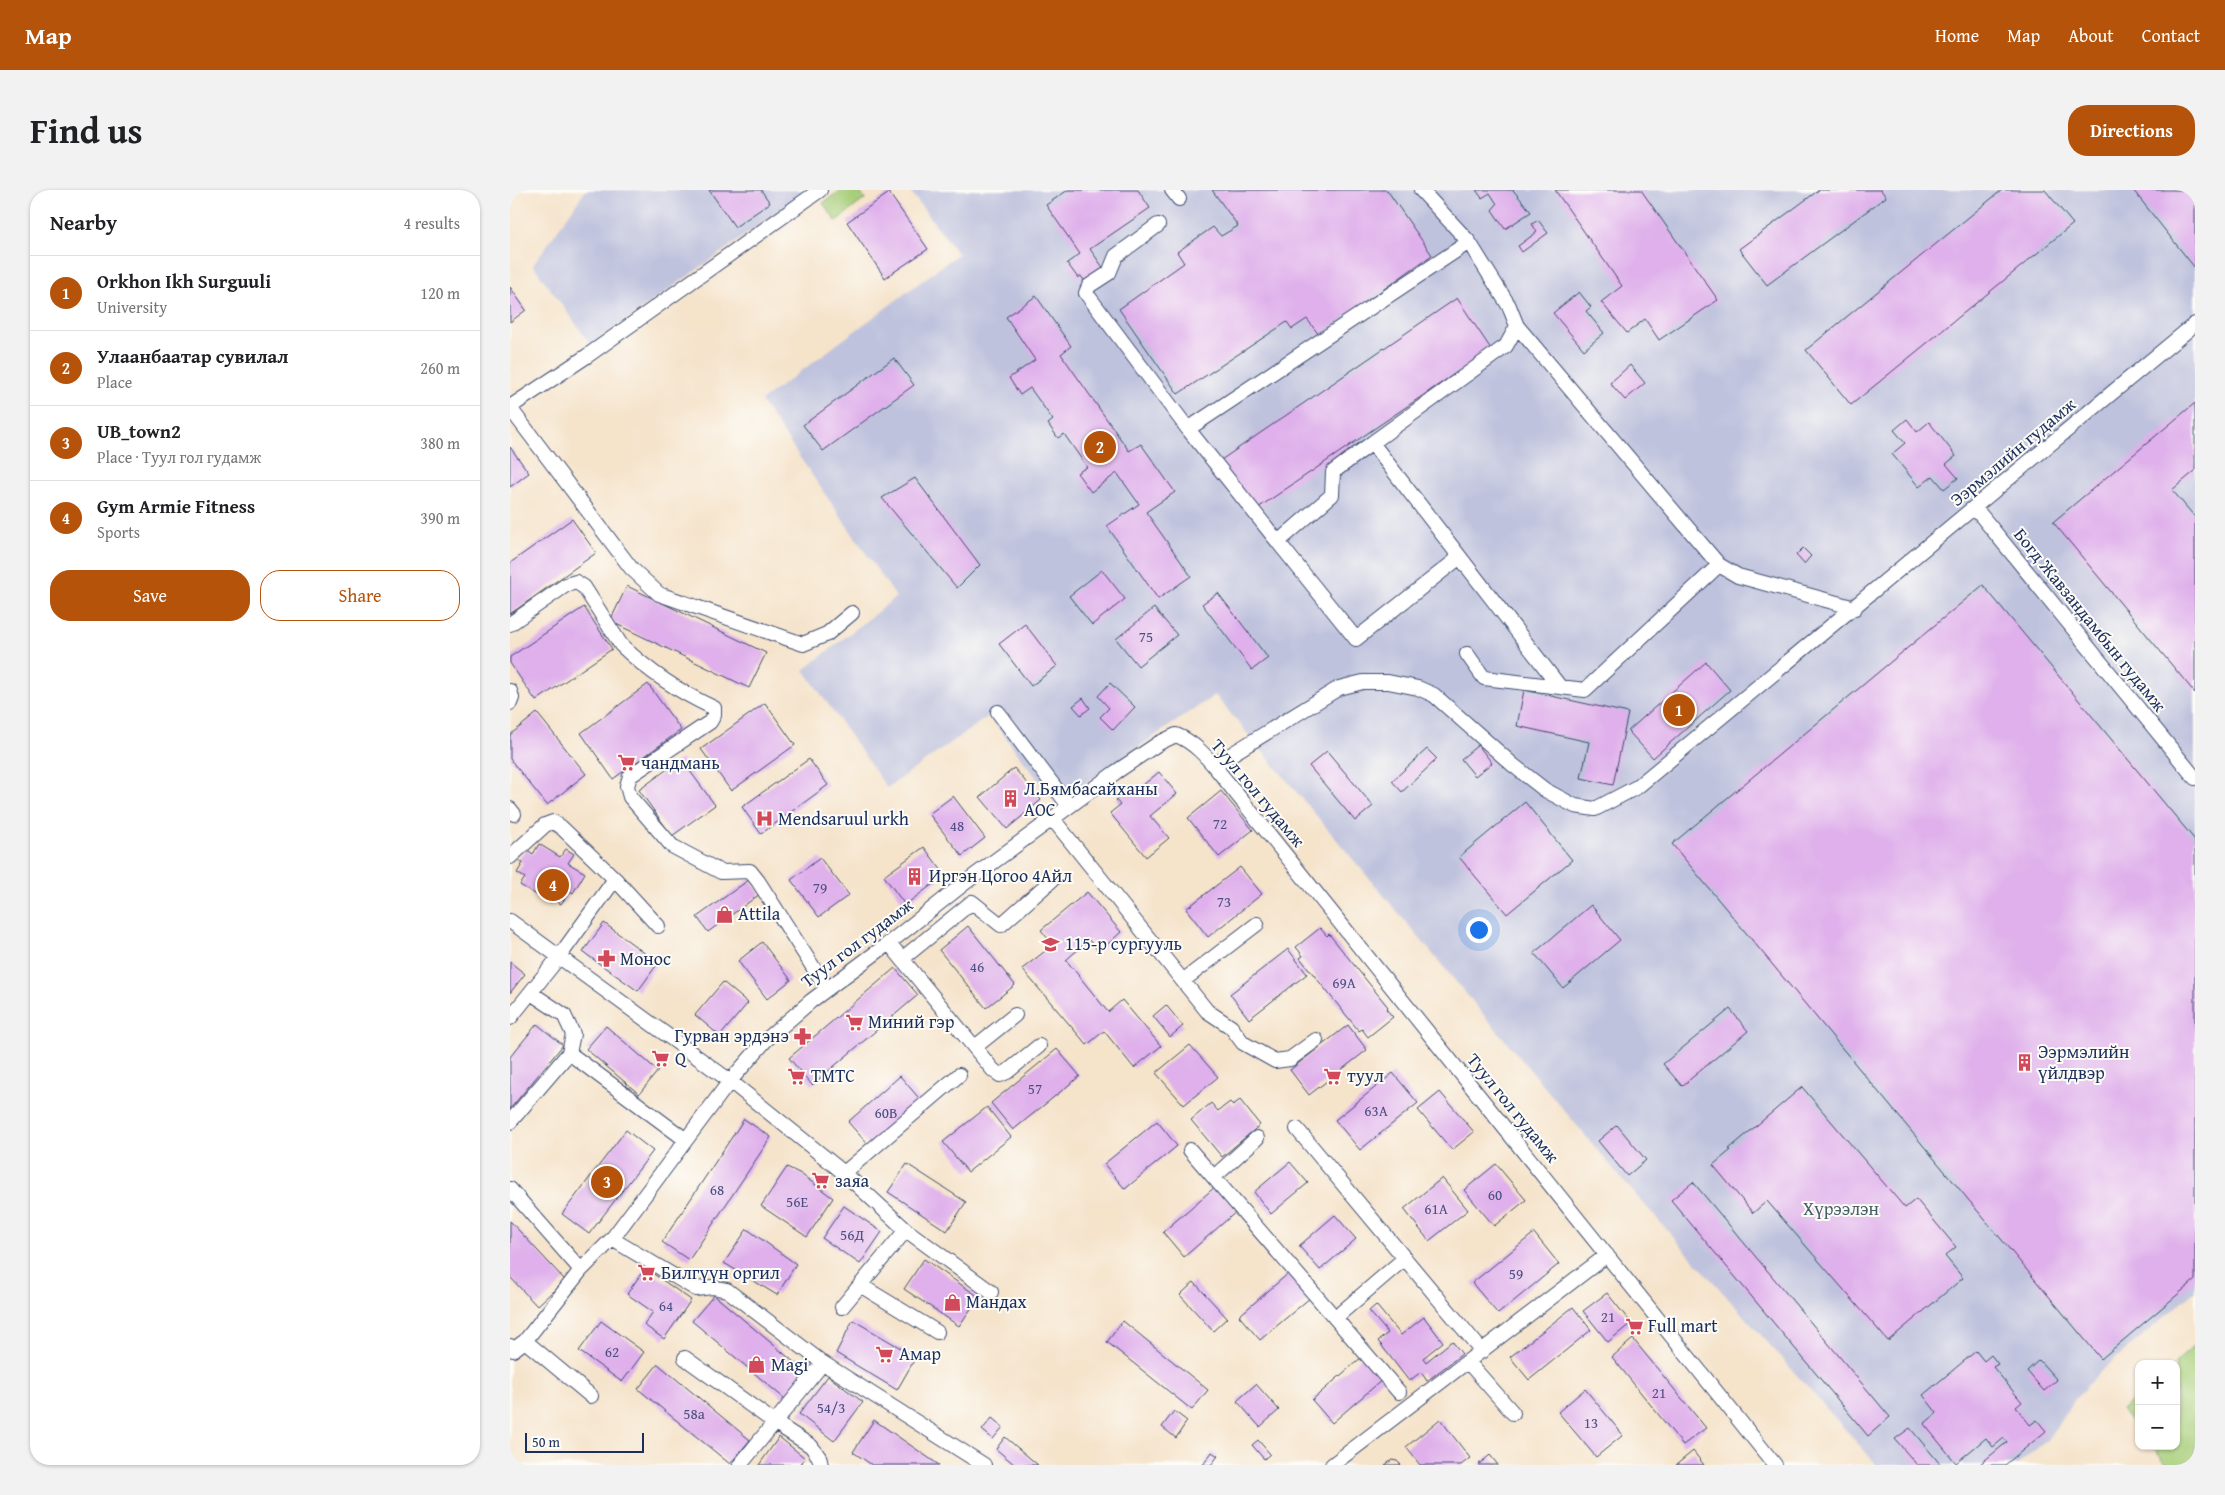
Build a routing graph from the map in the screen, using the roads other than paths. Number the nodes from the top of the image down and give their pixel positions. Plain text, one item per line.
1 (820, 190) edge
2 (1421, 190) edge
3 (1158, 225) dead end
4 (1469, 242) junction
5 (2195, 324) edge
6 (1517, 326) junction
7 (510, 408) edge
8 (1188, 428) junction
9 (1372, 443) junction
10 (1975, 508) junction
11 (1278, 542) junction
12 (1460, 556) junction
13 (1718, 565) junction
14 (1855, 608) junction
15 (852, 613) dead end
16 (510, 624) edge
17 (1467, 654) dead end
18 (1560, 687) junction
19 (510, 691) edge
20 (510, 703) edge
21 (998, 712) dead end
22 (1214, 766) junction
23 (2195, 778) edge
24 (1070, 806) junction
25 (1052, 818) junction
26 (510, 857) edge
27 (615, 879) junction
28 (1052, 880) dead end
29 (510, 921) edge
30 (1257, 924) dead end
31 (658, 926) dead end
32 (890, 942) junction
33 (559, 957) junction
34 (902, 959) junction
35 (1184, 980) junction
36 (827, 989) junction
37 (531, 992) junction
38 (1015, 1015) dead end
39 (510, 1018) edge
40 (1316, 1040) dead end
41 (1039, 1046) dead end
42 (975, 1047) junction
43 (569, 1053) junction
44 (959, 1075) dead end
45 (730, 1081) junction
46 (510, 1122) edge
47 (1297, 1129) dead end
48 (1257, 1138) dead end
49 (686, 1140) junction
50 (1190, 1150) dead end
51 (844, 1173) junction
52 (1214, 1177) junction
53 (510, 1189) edge
54 (906, 1230) junction
55 (612, 1239) junction
56 (1607, 1254) junction
57 (1406, 1258) junction
58 (581, 1270) junction
59 (860, 1284) junction
60 (991, 1292) dead end
61 (842, 1307) dead end
62 (1335, 1318) junction
63 (937, 1332) dead end
64 (525, 1341) junction
65 (510, 1346) edge
66 (1482, 1351) junction
67 (685, 1358) dead end
68 (1468, 1362) junction
69 (823, 1363) junction
70 (1399, 1392) dead end
71 (591, 1396) dead end
72 (1512, 1413) dead end
73 (774, 1422) junction
74 (740, 1465) edge
75 (821, 1465) edge
76 (984, 1465) edge
77 (1332, 1465) edge
78 (1775, 1465) edge

1 - 7 street
2 - 4 street
3 - 8 street
4 - 6 street
4 - 8 street
5 - 10 street, Ээрмэлийн гудамж
6 - 9 street
6 - 13 street
7 - 15 street
8 - 11 street
9 - 11 street
9 - 12 street
10 - 14 street, Ээрмэлийн гудамж
10 - 23 street, Богд Жавзандамбын гудамж
11 - 12 street
12 - 18 street
13 - 14 street
13 - 18 street
14 - 22 street, Ээрмэлийн гудамж
16 - 36 street
17 - 18 street
19 - 20 street
21 - 24 street
22 - 24 street, Туул гол гудамж
22 - 56 street, Туул гол гудамж
24 - 25 street, Туул гол гудамж
25 - 32 street, Туул гол гудамж
25 - 35 street
26 - 27 street
27 - 31 street
27 - 33 street
28 - 34 street
29 - 33 street
30 - 35 street
32 - 34 street
32 - 36 street, Туул гол гудамж
33 - 37 street
33 - 45 street
34 - 42 street
35 - 40 street
36 - 45 street, Туул гол гудамж
37 - 39 street
37 - 43 street
38 - 42 street
41 - 42 street
43 - 46 street
43 - 49 street
44 - 51 street
45 - 49 street, Туул гол гудамж
45 - 51 street
47 - 57 street
48 - 52 street
49 - 55 street, Туул гол гудамж
50 - 52 street
51 - 54 street
52 - 62 street
53 - 58 street
54 - 59 street
54 - 60 street
55 - 58 street, Туул гол гудамж
55 - 69 street
56 - 66 street
56 - 78 street, Туул гол гудамж
57 - 62 street
57 - 66 street
58 - 64 street, Туул гол гудамж
59 - 61 street
59 - 63 street
62 - 70 street
64 - 65 street
64 - 71 street
66 - 68 street
67 - 73 street
68 - 72 street
68 - 77 street
69 - 73 street
69 - 76 street
73 - 74 street
73 - 75 street

